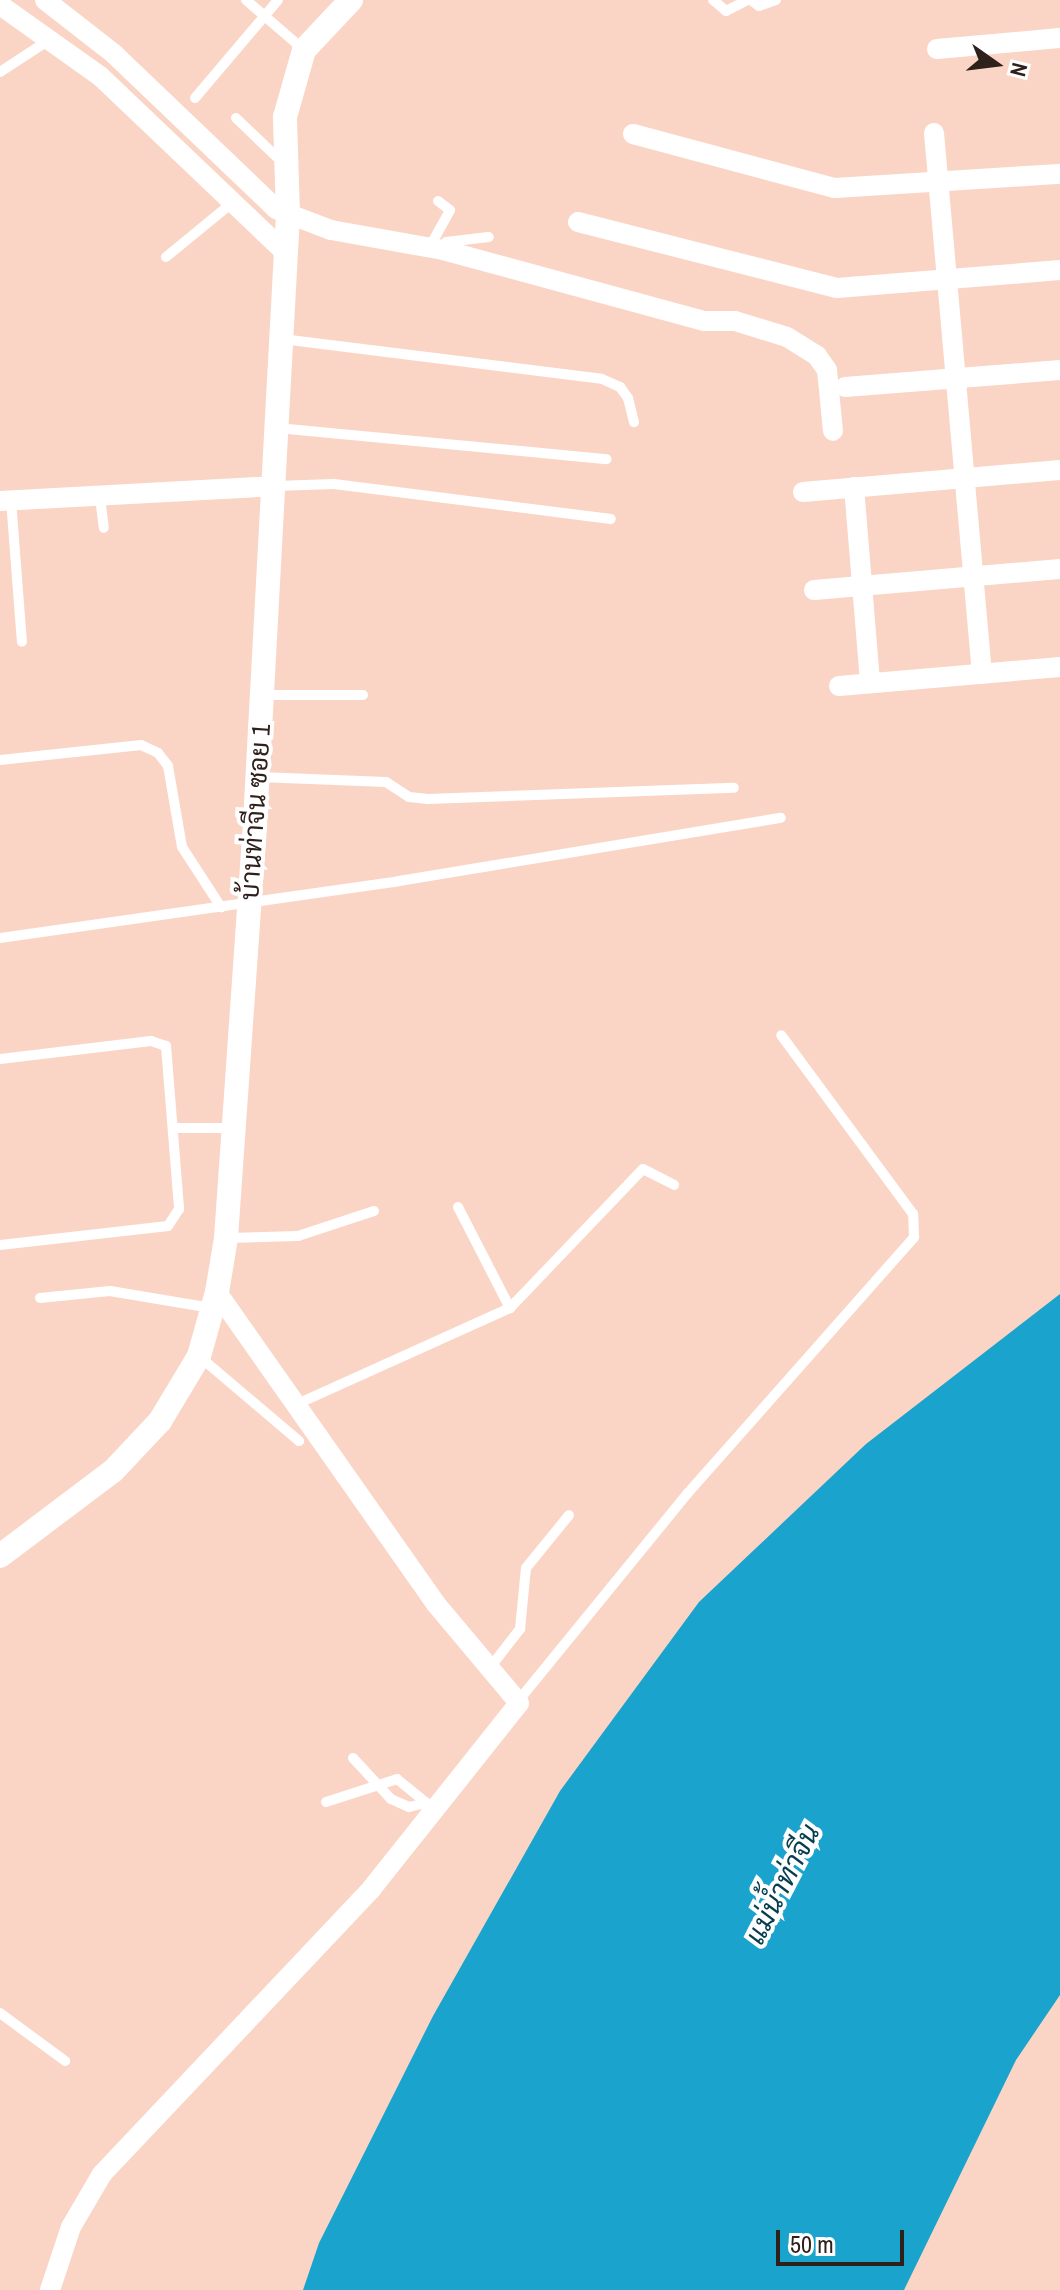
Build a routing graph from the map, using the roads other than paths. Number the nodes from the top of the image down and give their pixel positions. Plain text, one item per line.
1 (45, 0) edge
2 (246, 0) edge
3 (278, 0) edge
4 (351, 0) edge
5 (713, 0) edge
6 (749, 0) edge
7 (776, 0) edge
8 (0, 5) edge
9 (264, 15) junction
10 (1060, 38) edge
11 (49, 40) junction
12 (937, 49) dead end
13 (304, 50) junction
14 (0, 72) edge
15 (195, 98) dead end
16 (236, 118) dead end
17 (934, 133) dead end
18 (633, 134) dead end
19 (287, 167) junction
20 (1060, 174) edge
21 (938, 181) junction
22 (438, 201) dead end
23 (233, 202) junction
24 (288, 214) junction
25 (578, 222) dead end
26 (489, 237) dead end
27 (433, 241) junction
28 (286, 250) junction
29 (166, 257) dead end
30 (1060, 270) edge
31 (947, 279) junction
32 (282, 339) junction
33 (1060, 370) edge
34 (956, 379) junction
35 (845, 387) dead end
36 (634, 422) dead end
37 (277, 428) junction
38 (833, 431) dead end
39 (607, 459) dead end
40 (1060, 470) edge
41 (964, 478) junction
42 (274, 486) junction
43 (854, 487) junction
44 (803, 492) dead end
45 (100, 497) junction
46 (6, 501) edge
47 (611, 519) dead end
48 (104, 528) dead end
49 (1060, 569) edge
50 (973, 576) junction
51 (862, 586) junction
52 (814, 590) dead end
53 (22, 642) dead end
54 (1060, 667) edge
55 (982, 674) junction
56 (870, 683) junction
57 (839, 686) dead end
58 (262, 695) junction
59 (363, 695) dead end
60 (0, 760) edge
61 (257, 777) junction
62 (734, 788) dead end
63 (781, 818) dead end
64 (250, 904) junction
65 (221, 907) junction
66 (0, 938) edge
67 (781, 1035) dead end
68 (0, 1059) edge
69 (173, 1128) junction
70 (234, 1128) junction
71 (674, 1185) dead end
72 (458, 1207) dead end
73 (374, 1211) dead end
74 (226, 1238) junction
75 (0, 1245) edge
76 (40, 1298) dead end
77 (215, 1300) junction
78 (510, 1308) junction
79 (199, 1356) junction
80 (295, 1405) junction
81 (299, 1441) dead end
82 (569, 1515) dead end
83 (0, 1556) edge
84 (492, 1665) junction
85 (519, 1700) junction
86 (353, 1758) dead end
87 (375, 1785) junction
88 (326, 1802) dead end
89 (431, 1807) junction
90 (0, 2013) edge
91 (65, 2061) dead end
92 (50, 2290) edge

1 - 24 street
2 - 9 lane
3 - 9 lane
4 - 13 street, บ้านท่าจีน ซอย 1
5 - 6 lane
6 - 7 lane
8 - 11 street
9 - 13 lane
9 - 15 lane
10 - 12 street
11 - 14 lane
11 - 23 street
13 - 19 street, บ้านท่าจีน ซอย 1
16 - 19 lane
17 - 21 street
18 - 21 street
19 - 24 street, บ้านท่าจีน ซอย 1
20 - 21 street
21 - 31 street
22 - 27 lane
23 - 28 street
23 - 29 lane
24 - 27 lane
24 - 28 street, บ้านท่าจีน ซอย 1
24 - 38 street
25 - 31 street
26 - 27 lane
28 - 32 street, บ้านท่าจีน ซอย 1
30 - 31 street
31 - 34 street
32 - 36 lane
32 - 37 street, บ้านท่าจีน ซอย 1
33 - 34 street
34 - 35 street
34 - 41 street
37 - 39 lane
37 - 42 street, บ้านท่าจีน ซอย 1
40 - 41 street
41 - 43 street
41 - 50 street
42 - 45 street
42 - 47 lane
42 - 58 street, บ้านท่าจีน ซอย 1
43 - 44 street
43 - 51 street
45 - 46 street
45 - 48 lane
46 - 53 lane
49 - 50 street
50 - 51 street
50 - 55 street
51 - 52 street
51 - 56 street
54 - 55 street
55 - 56 street
56 - 57 street
58 - 59 lane
58 - 61 street, บ้านท่าจีน ซอย 1
60 - 65 lane
61 - 62 lane
61 - 64 street, บ้านท่าจีน ซอย 1
63 - 64 lane
64 - 65 lane
64 - 70 street, บ้านท่าจีน ซอย 1
65 - 66 lane
67 - 85 lane
68 - 69 lane
69 - 70 lane
69 - 75 lane
70 - 74 street, บ้านท่าจีน ซอย 1
71 - 78 lane
72 - 78 lane
73 - 74 lane
74 - 77 street, บ้านท่าจีน ซอย 1
76 - 77 lane
77 - 79 street, บ้านท่าจีน ซอย 1
77 - 80 street
78 - 80 lane
79 - 81 lane
79 - 83 street, บ้านท่าจีน ซอย 1
80 - 84 street
82 - 84 lane
84 - 85 street
85 - 89 street
86 - 87 lane
87 - 88 lane
87 - 89 lane
87 - 89 lane
89 - 92 street
90 - 91 lane

